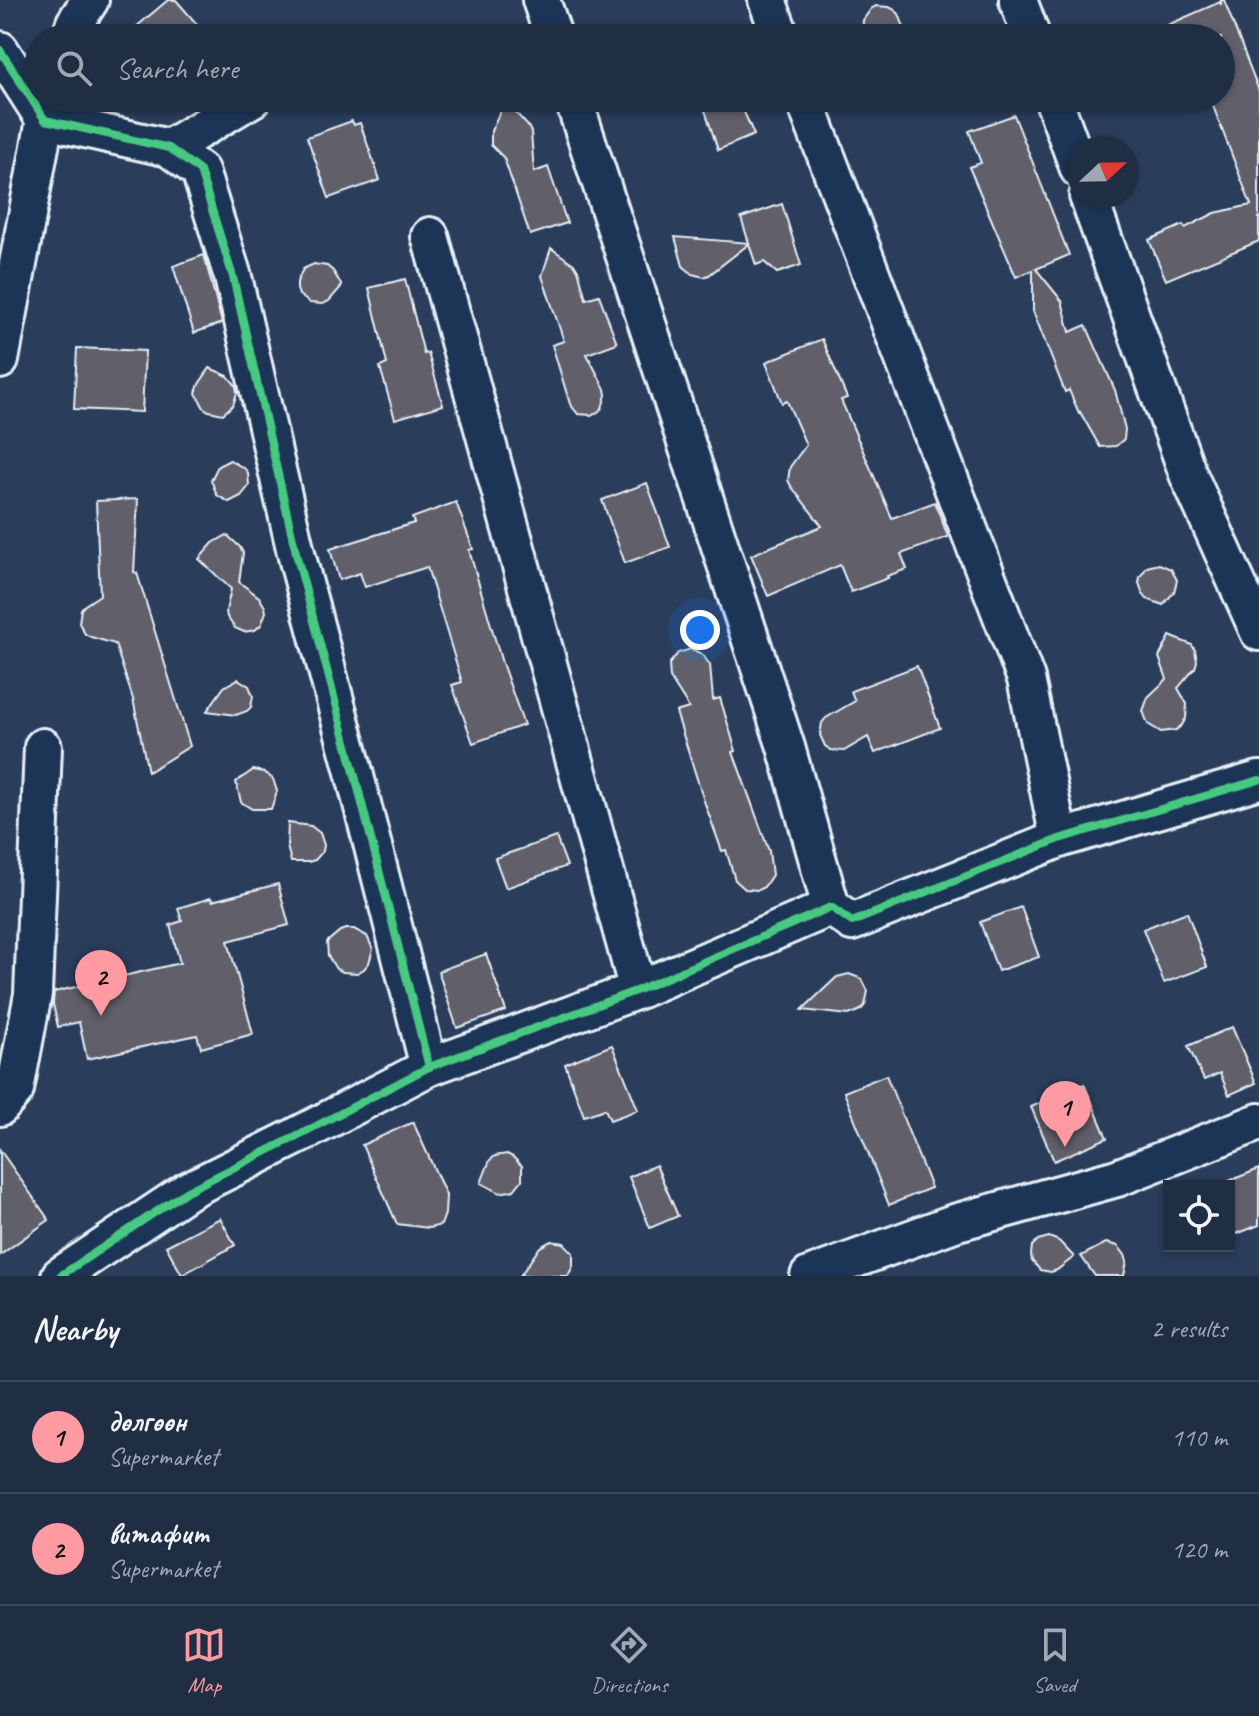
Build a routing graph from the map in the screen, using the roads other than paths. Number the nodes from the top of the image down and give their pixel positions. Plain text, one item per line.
1 (90, 0) edge
2 (541, 0) edge
3 (767, 0) edge
4 (1018, 0) edge
5 (75, 24) edge
6 (549, 24) edge
7 (776, 24) edge
8 (1027, 24) edge
9 (0, 50) edge
10 (24, 80) edge
11 (47, 112) edge
12 (57, 112) edge
13 (229, 112) edge
14 (578, 112) edge
15 (809, 112) edge
16 (1058, 112) edge
17 (1067, 136) edge
18 (169, 148) junction
19 (1092, 208) edge
20 (430, 236) dead end
21 (0, 360) edge
22 (1259, 632) edge
23 (43, 747) dead end
24 (1259, 780) edge
25 (1059, 839) junction
26 (831, 907) junction
27 (638, 990) junction
28 (429, 1067) junction
29 (0, 1107) edge
30 (1259, 1122) edge
31 (60, 1276) edge
32 (809, 1276) edge

1 - 5 street
2 - 6 street
3 - 7 street
4 - 8 street
9 - 10 street
11 - 21 street
12 - 18 street
13 - 18 street
14 - 26 street
15 - 25 street
16 - 17 street
18 - 28 street
19 - 22 street
20 - 27 street
23 - 29 street
24 - 25 street
25 - 26 street
26 - 27 street
27 - 28 street
28 - 31 street
30 - 32 street

